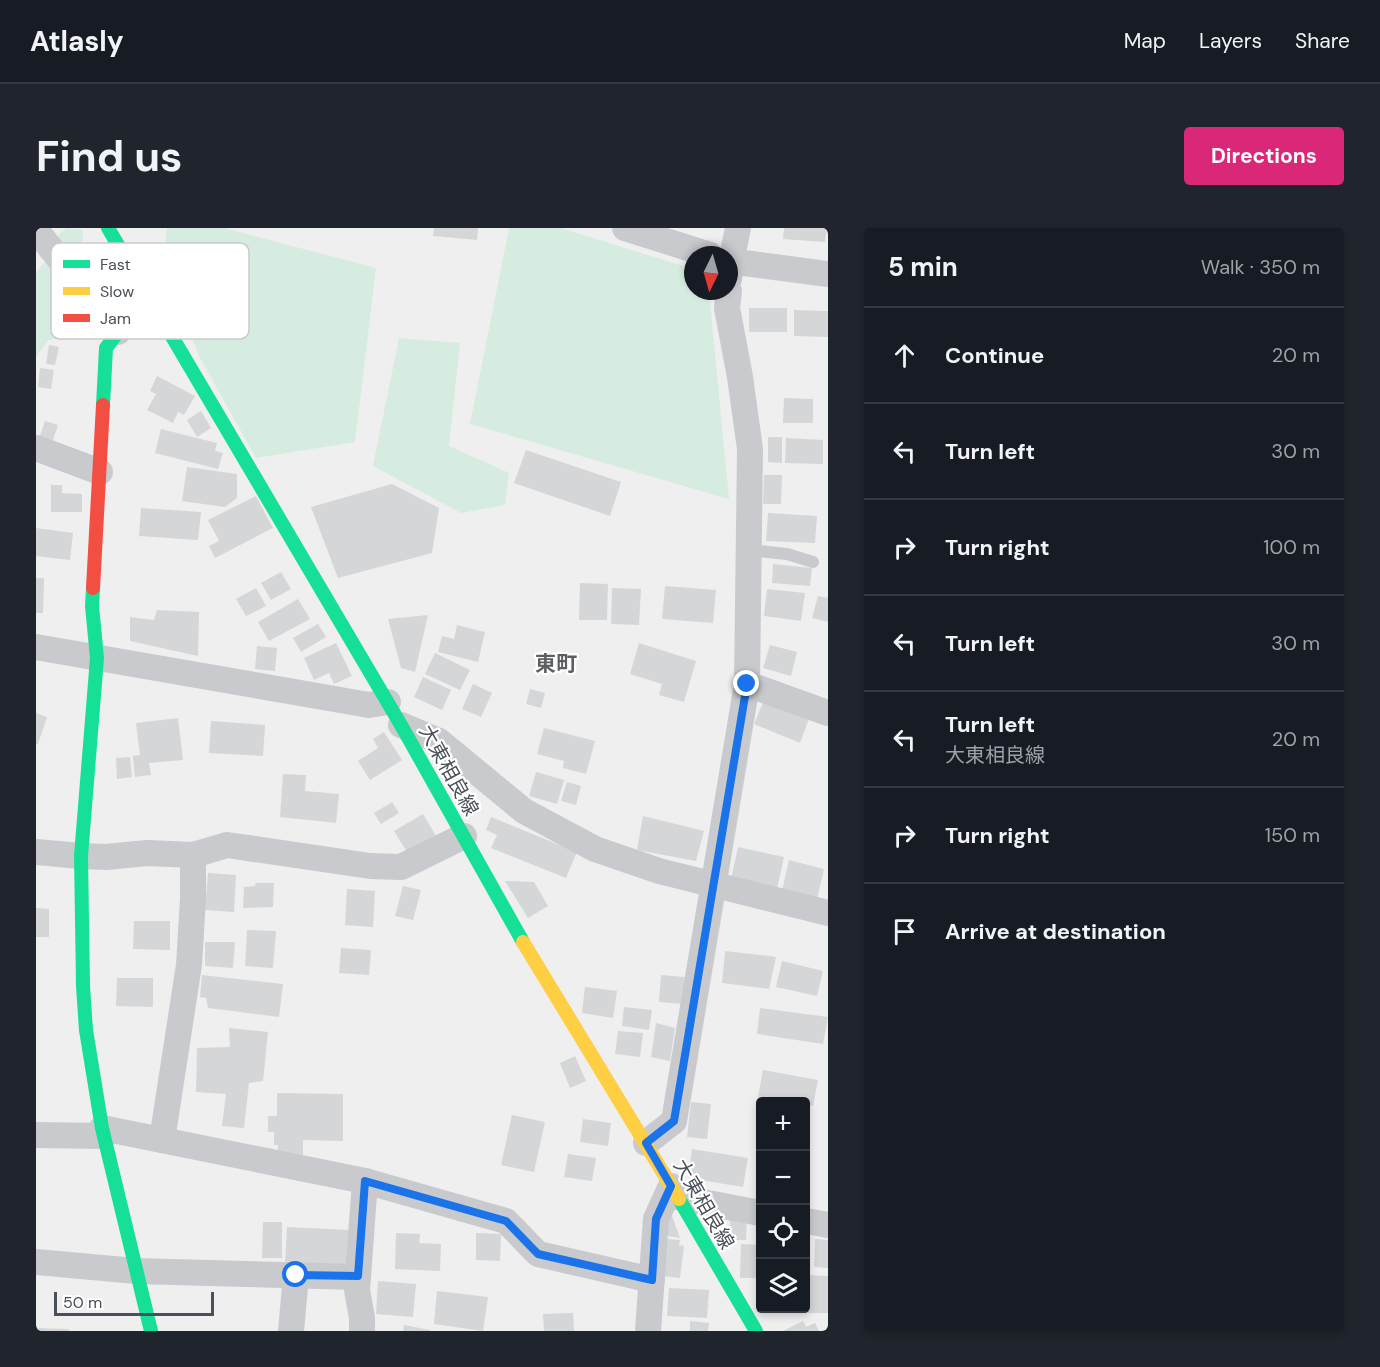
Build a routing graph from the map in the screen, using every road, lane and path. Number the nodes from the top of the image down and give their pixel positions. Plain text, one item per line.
1 (108, 228) edge
2 (625, 228) edge
3 (738, 228) edge
4 (36, 230) edge
5 (117, 243) edge
6 (732, 246) edge
7 (51, 249) edge
8 (684, 250) edge
9 (738, 267) edge
10 (828, 274) edge
11 (728, 300) edge
12 (113, 339) edge
13 (174, 339) edge
14 (36, 448) edge
15 (100, 472) junction
16 (749, 550) junction
17 (813, 562) dead end
18 (36, 647) edge
19 (97, 658) junction
20 (747, 684) junction
21 (388, 702) junction
22 (828, 713) edge
23 (402, 725) junction
24 (464, 836) junction
25 (36, 852) edge
26 (193, 855) junction
27 (81, 856) junction
28 (714, 886) junction
29 (828, 913) edge
30 (103, 1132) junction
31 (36, 1135) edge
32 (162, 1140) junction
33 (646, 1143) junction
34 (365, 1181) junction
35 (674, 1192) junction
36 (756, 1212) edge
37 (810, 1222) edge
38 (828, 1225) edge
39 (36, 1262) edge
40 (136, 1271) junction
41 (296, 1275) junction
42 (358, 1276) junction
43 (652, 1280) junction
44 (151, 1331) edge
45 (291, 1331) edge
46 (362, 1331) edge
47 (648, 1331) edge
48 (756, 1331) edge

1 - 5 main road, 大東相良線
2 - 8 street
3 - 6 street
4 - 7 street
9 - 10 street
11 - 16 street
12 - 15 main road
13 - 21 main road, 大東相良線
14 - 15 street
15 - 19 main road
16 - 17 lane
16 - 20 street
18 - 19 street
19 - 21 street
19 - 27 main road
20 - 22 street
20 - 28 street
21 - 23 main road, 大東相良線
23 - 24 main road, 大東相良線
23 - 28 street
24 - 26 street
24 - 33 main road, 大東相良線
25 - 27 street
26 - 27 street
26 - 32 street
27 - 30 main road
28 - 29 street
28 - 33 street
30 - 31 street
30 - 32 street
30 - 40 main road
32 - 34 street
33 - 35 main road, 大東相良線
34 - 42 street
34 - 43 street
35 - 36 street
35 - 43 street
35 - 48 main road, 大東相良線
37 - 38 street
39 - 40 street
40 - 41 street
40 - 44 main road
41 - 42 street
41 - 45 street
42 - 46 street
43 - 47 street

